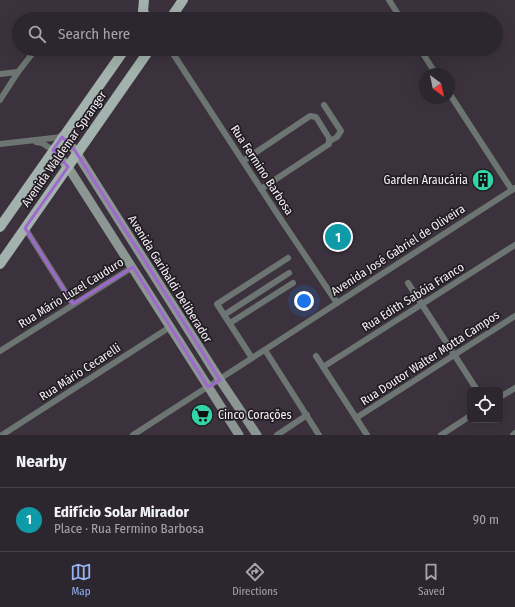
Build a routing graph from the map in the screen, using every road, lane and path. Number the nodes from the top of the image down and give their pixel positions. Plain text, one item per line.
1 (183, 0) edge
2 (389, 0) edge
3 (142, 1) edge
4 (144, 12) edge
5 (175, 12) edge
6 (397, 12) edge
7 (31, 56) edge
8 (120, 56) edge
9 (145, 56) edge
10 (174, 56) edge
11 (424, 56) edge
12 (432, 68) edge
13 (18, 72) junction
14 (0, 74) edge
15 (0, 100) edge
16 (455, 102) edge
17 (324, 105) dead end
18 (62, 137) junction
19 (30, 140) junction
20 (330, 141) junction
21 (0, 144) edge
22 (53, 150) junction
23 (76, 153) junction
24 (242, 161) junction
25 (68, 167) junction
26 (261, 189) junction
27 (514, 189) edge
28 (0, 227) edge
29 (25, 228) junction
30 (515, 245) edge
31 (288, 258) dead end
32 (0, 264) edge
33 (133, 267) junction
34 (289, 273) dead end
35 (293, 283) dead end
36 (408, 283) dead end
37 (337, 302) junction
38 (73, 304) junction
39 (422, 305) junction
40 (224, 314) junction
41 (515, 316) edge
42 (230, 324) junction
43 (170, 327) junction
44 (265, 350) junction
45 (0, 351) edge
46 (455, 355) junction
47 (316, 356) dead end
48 (252, 358) junction
49 (323, 367) junction
50 (220, 380) junction
51 (208, 387) junction
52 (475, 387) edge
53 (515, 388) edge
54 (503, 395) edge
55 (307, 415) junction
56 (356, 418) junction
57 (467, 418) edge
58 (2, 435) edge
59 (133, 435) edge
60 (238, 435) edge
61 (257, 435) edge
62 (277, 435) edge
63 (319, 435) edge
64 (367, 435) edge
65 (441, 435) edge

1 - 5 main road
2 - 6 street
3 - 4 main road
7 - 13 street
8 - 18 main road, Avenida Waldemar Spranger
9 - 23 main road, Avenida Waldemar Spranger
10 - 24 street, Rua Fermino Barbosa
11 - 12 street
13 - 14 street
13 - 15 street
16 - 27 street
17 - 20 street
18 - 19 street
18 - 22 main road, Avenida Waldemar Spranger
18 - 23 street, Avenida Garibaldi Deliberador
19 - 21 street
19 - 22 street
20 - 24 street
20 - 26 street
22 - 25 street, Avenida Garibaldi Deliberador
22 - 28 main road, Avenida Waldemar Spranger
23 - 25 main road, Avenida Waldemar Spranger
23 - 50 street, Avenida Garibaldi Deliberador
24 - 26 street, Rua Fermino Barbosa
25 - 29 main road, Avenida Waldemar Spranger
25 - 33 street, Avenida Garibaldi Deliberador
26 - 37 street, Rua Fermino Barbosa
27 - 37 street, Avenida José Gabriel de Oliveira
29 - 32 main road, Avenida Waldemar Spranger
29 - 38 street
30 - 39 street, Rua Edith Sabóia Franco
31 - 40 street
33 - 38 street, Rua Mário Luzel Cauduro
33 - 43 street, Avenida Garibaldi Deliberador
34 - 40 street
35 - 42 street
36 - 39 street
37 - 44 street, Avenida José Gabriel de Oliveira
38 - 45 street, Rua Mário Luzel Cauduro
39 - 46 street
39 - 49 street, Rua Edith Sabóia Franco
40 - 42 street
41 - 46 street, Rua Doutor Walter Motta Campos
42 - 48 street
43 - 51 street, Avenida Garibaldi Deliberador
43 - 58 street, Rua Mário Cecarelli
44 - 48 street, Avenida José Gabriel de Oliveira
44 - 55 street
46 - 52 street
46 - 56 street, Rua Doutor Walter Motta Campos
47 - 49 street
48 - 50 street, Avenida José Gabriel de Oliveira
49 - 56 street
50 - 51 street, Avenida José Gabriel de Oliveira
50 - 61 street, Avenida Garibaldi Deliberador
51 - 59 street, Avenida José Gabriel de Oliveira
51 - 60 street, Avenida Garibaldi Deliberador
53 - 54 street
55 - 62 street
55 - 63 street
56 - 64 street
57 - 65 street

